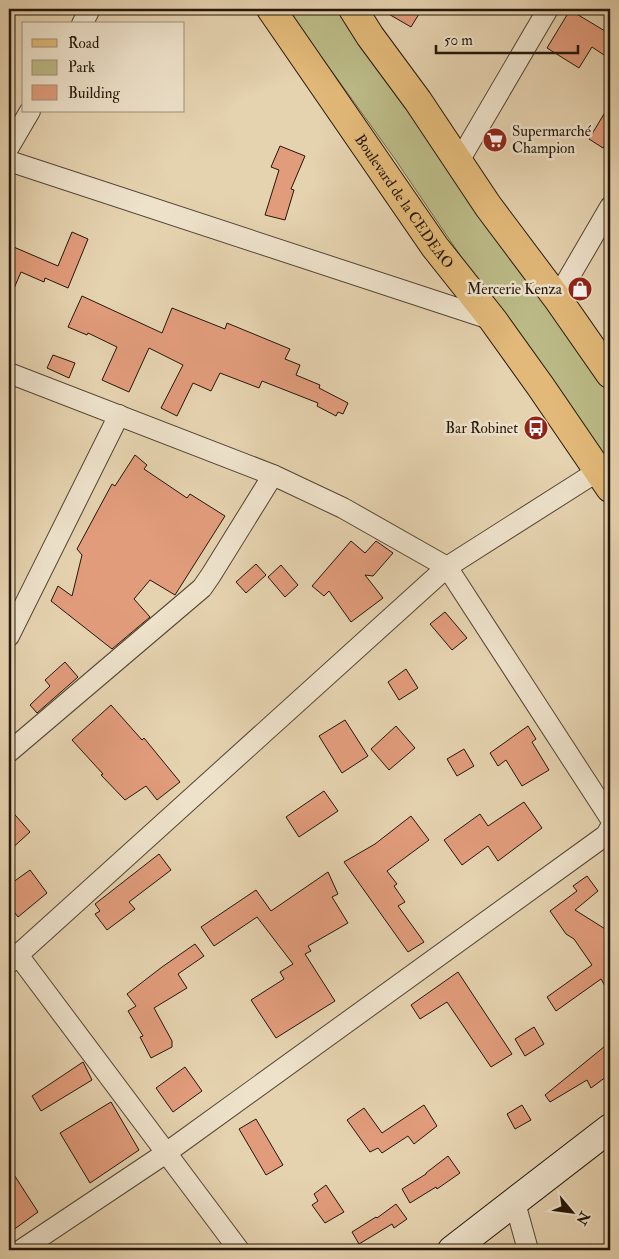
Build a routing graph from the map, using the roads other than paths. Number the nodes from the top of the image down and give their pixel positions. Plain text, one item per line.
1 (90, 9) edge
2 (271, 9) edge
3 (353, 9) edge
4 (548, 9) edge
5 (83, 22) edge
6 (29, 112) edge
7 (9, 147) edge
8 (9, 161) edge
9 (459, 161) junction
10 (610, 207) edge
11 (557, 298) junction
12 (493, 320) junction
13 (9, 373) edge
14 (610, 374) edge
15 (119, 415) junction
16 (273, 475) junction
17 (604, 479) edge
18 (447, 567) junction
19 (9, 636) edge
20 (9, 752) edge
21 (610, 818) edge
22 (610, 828) edge
23 (12, 957) edge
24 (610, 1128) edge
25 (166, 1153) junction
26 (516, 1203) junction
27 (21, 1250) edge
28 (239, 1250) edge
29 (452, 1250) edge
30 (528, 1250) edge

1 - 5 street
2 - 12 main road, Boulevard de la CEDEAO
3 - 9 main road
4 - 9 street
6 - 7 street
8 - 12 street
9 - 11 main road
10 - 11 street
11 - 14 main road
12 - 17 main road, Boulevard de la CEDEAO
13 - 15 street
15 - 16 street
15 - 19 street
16 - 18 street
16 - 20 street
17 - 18 street
18 - 21 street
18 - 23 street
22 - 25 street
23 - 25 street
24 - 26 street
25 - 27 street
25 - 28 street
26 - 29 street
26 - 30 street

